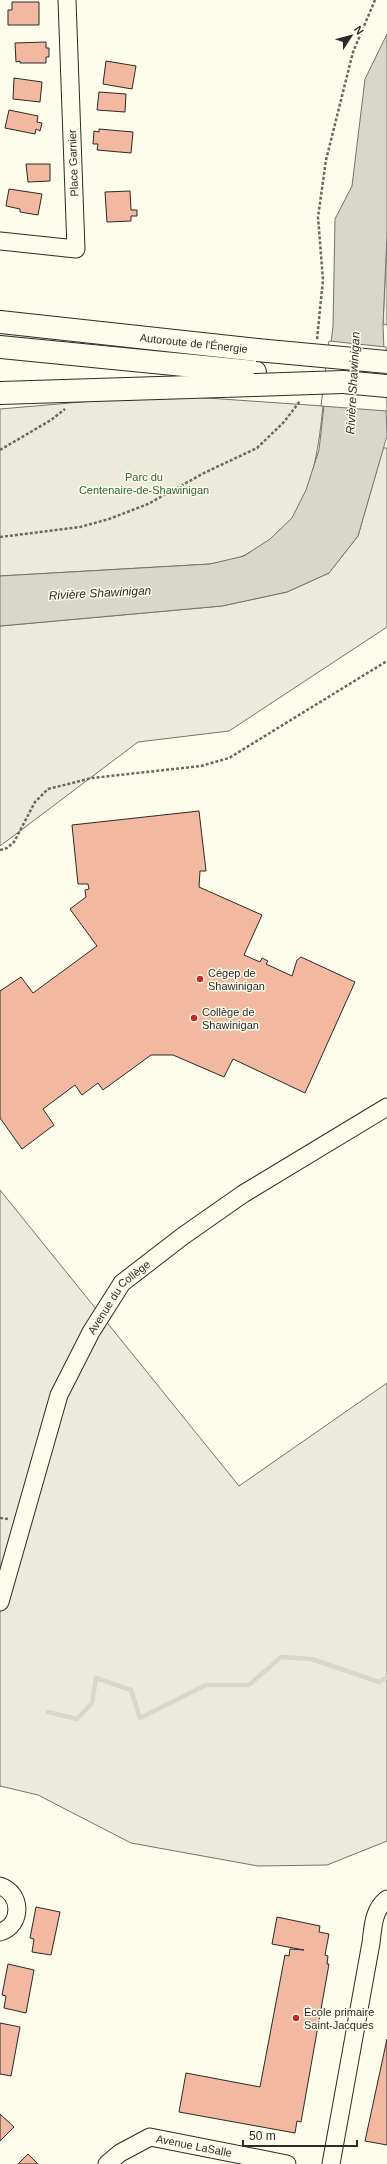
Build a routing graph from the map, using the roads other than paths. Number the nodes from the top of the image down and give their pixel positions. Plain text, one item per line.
1 (67, 0) edge
2 (0, 241) edge
3 (0, 318) edge
4 (0, 322) edge
5 (38, 326) junction
6 (0, 347) edge
7 (387, 362) edge
8 (254, 378) junction
9 (387, 386) edge
10 (0, 393) edge
11 (387, 1107) edge
12 (0, 1602) edge
13 (0, 1886) edge
14 (387, 1899) edge
15 (0, 1932) edge
16 (223, 2157) edge
17 (114, 2160) edge
18 (287, 2164) edge
19 (331, 2164) edge

1 - 2 street, Place Garnier
3 - 5 highway
4 - 5 highway, Autoroute de l'Énergie
5 - 7 highway, Autoroute de l'Énergie, bridge
6 - 8 highway, Autoroute de l'Énergie
8 - 9 highway, Autoroute de l'Énergie, bridge
8 - 10 highway
11 - 12 street, Avenue du Collège
13 - 15 street
14 - 19 street
16 - 17 street, Avenue LaSalle
16 - 18 street, Avenue LaSalle

